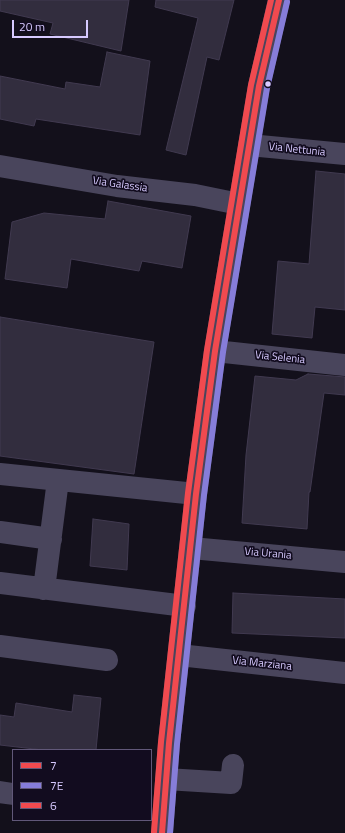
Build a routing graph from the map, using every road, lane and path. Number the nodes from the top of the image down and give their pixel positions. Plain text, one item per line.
1 (279, 0) edge
2 (249, 145) junction
3 (345, 154) edge
4 (0, 166) edge
5 (240, 204) junction
6 (215, 351) junction
7 (345, 365) edge
8 (0, 474) edge
9 (58, 480) junction
10 (196, 494) junction
11 (0, 532) edge
12 (51, 539) junction
13 (191, 548) junction
14 (345, 562) edge
15 (0, 583) edge
16 (44, 589) junction
17 (185, 606) junction
18 (0, 646) edge
19 (179, 655) junction
20 (107, 660) dead end
21 (345, 673) edge
22 (232, 765) dead end
23 (166, 779) junction
24 (0, 792) edge
25 (12, 794) edge
26 (159, 820) edge

1 - 2 street
2 - 3 street, Via Nettunia
2 - 5 street
4 - 5 street, Via Galassia
5 - 6 street
6 - 7 street, Via Selenia
6 - 10 street
8 - 9 street
9 - 10 street
9 - 12 street
10 - 13 street
11 - 12 street
12 - 16 street
13 - 14 street, Via Urania
13 - 17 street
15 - 16 street
16 - 17 street
17 - 19 street
18 - 20 street
19 - 21 street, Via Marziana
19 - 23 street
22 - 23 street
23 - 26 street
24 - 25 street

